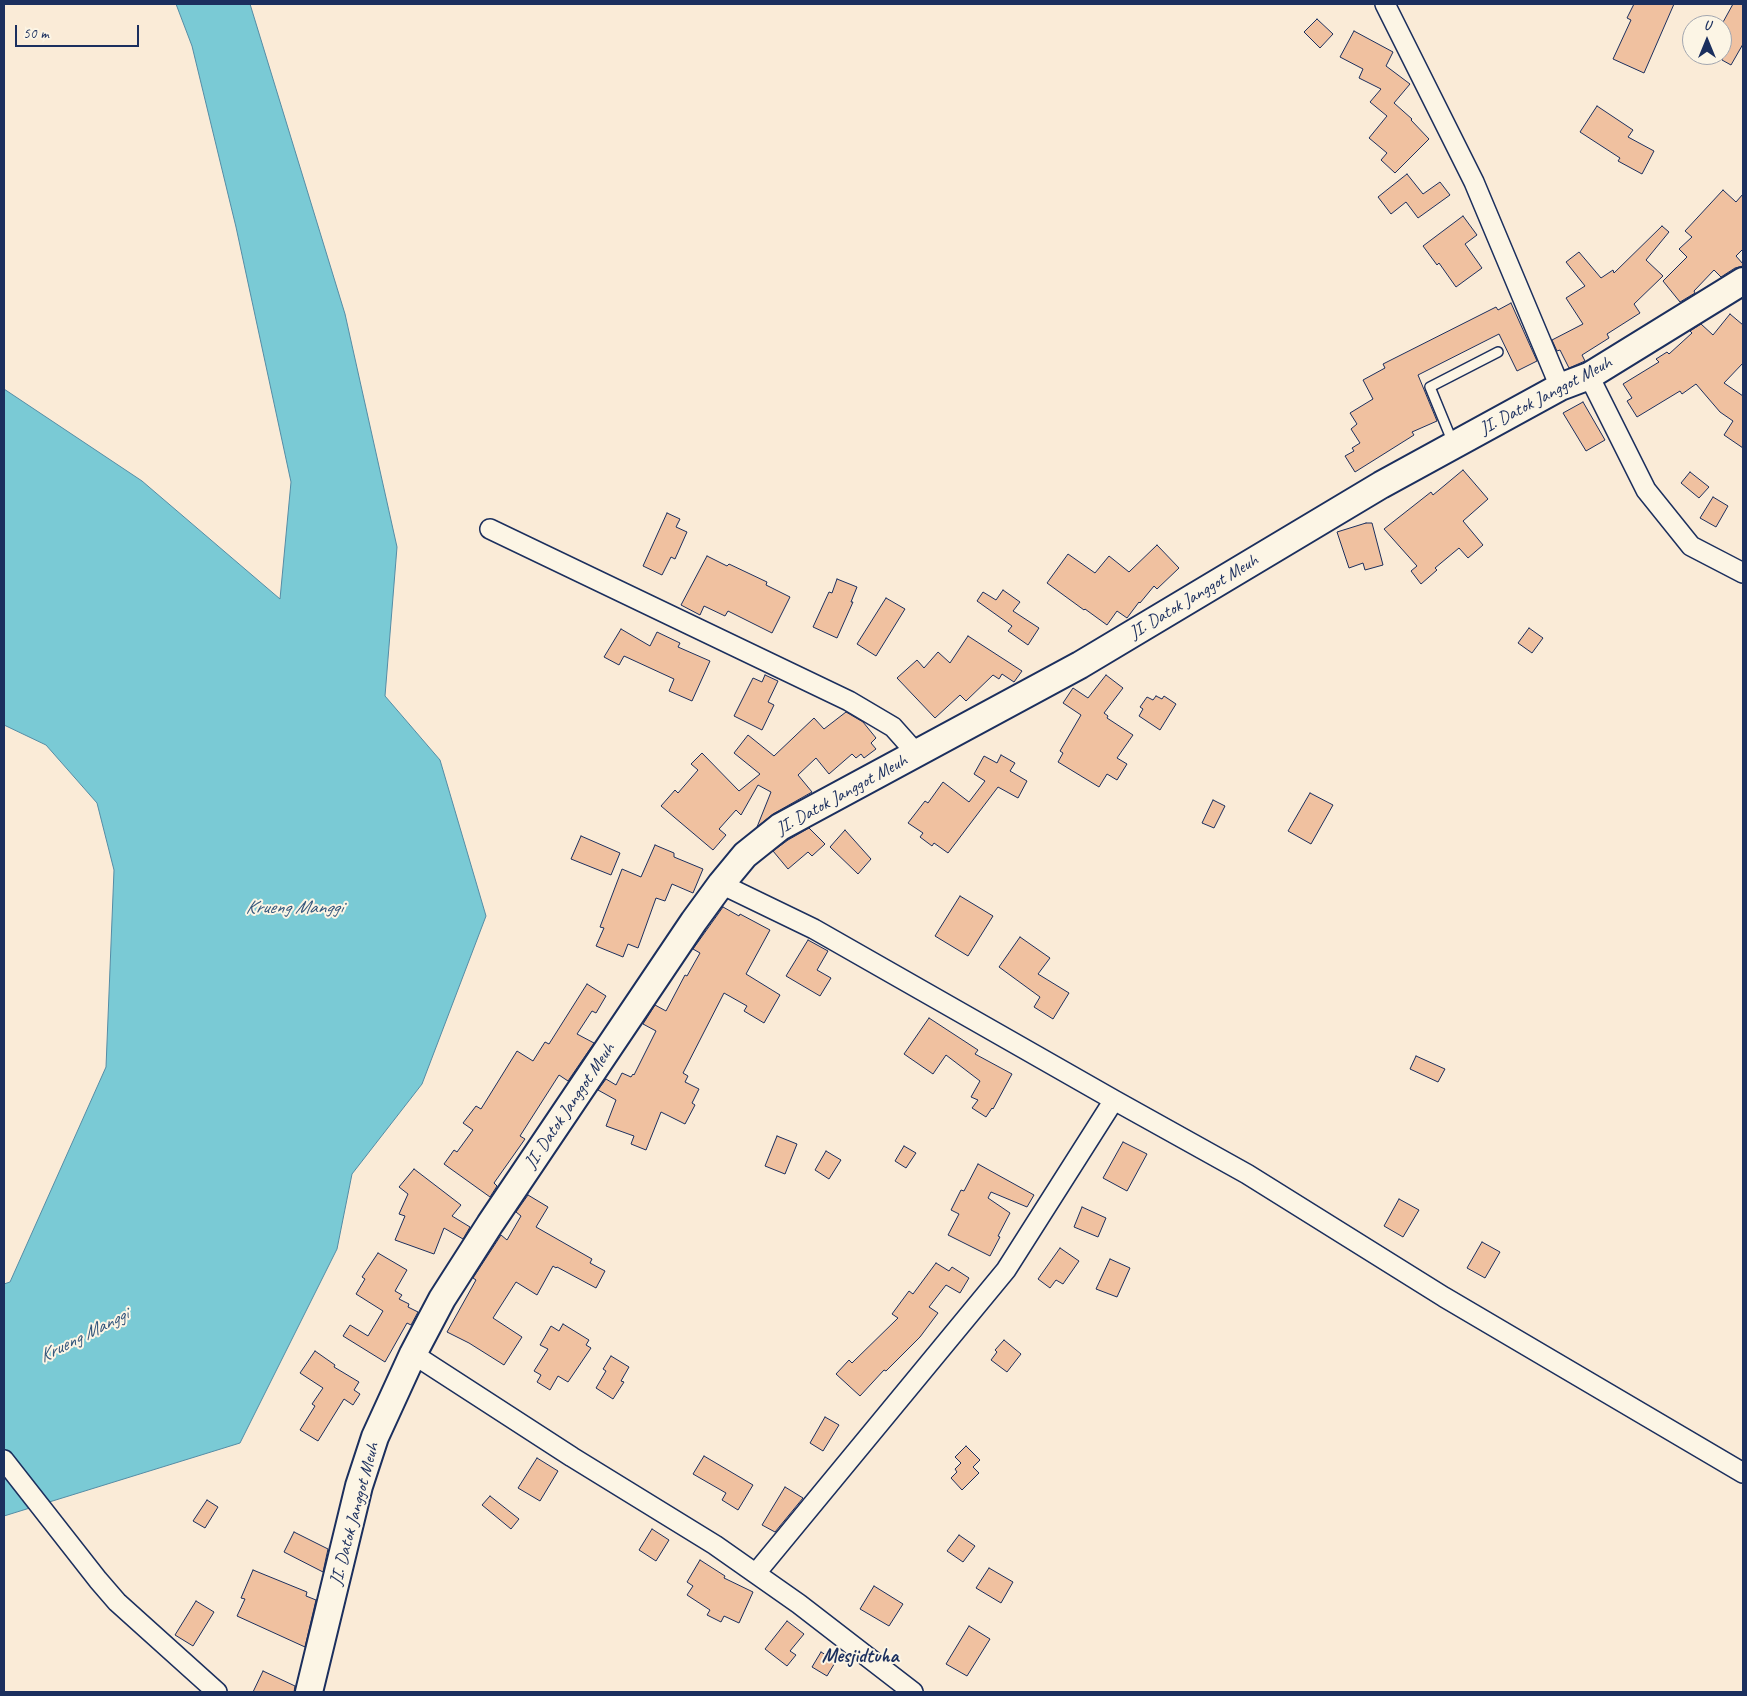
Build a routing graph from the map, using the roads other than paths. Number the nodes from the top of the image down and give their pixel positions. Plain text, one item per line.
1 (1385, 4) edge
2 (1743, 281) edge
3 (1498, 352) dead end
4 (1589, 376) junction
5 (1560, 387) junction
6 (1454, 445) junction
7 (490, 529) dead end
8 (1743, 573) edge
9 (917, 754) junction
10 (721, 884) junction
11 (1114, 1100) junction
12 (413, 1354) junction
13 (4, 1460) edge
14 (1743, 1473) edge
15 (756, 1573) junction
16 (217, 1692) edge
17 (309, 1692) edge
18 (912, 1692) edge

1 - 5 street
2 - 4 street, JI. Datok Janggot Meuh
3 - 6 lane
4 - 5 street, JI. Datok Janggot Meuh
4 - 8 street
5 - 6 street, JI. Datok Janggot Meuh
6 - 9 street, JI. Datok Janggot Meuh
7 - 9 street
9 - 10 street, JI. Datok Janggot Meuh
10 - 11 street
10 - 12 street, JI. Datok Janggot Meuh
11 - 14 street
11 - 15 street
12 - 15 street
12 - 17 street, JI. Datok Janggot Meuh
13 - 16 street
15 - 18 street

